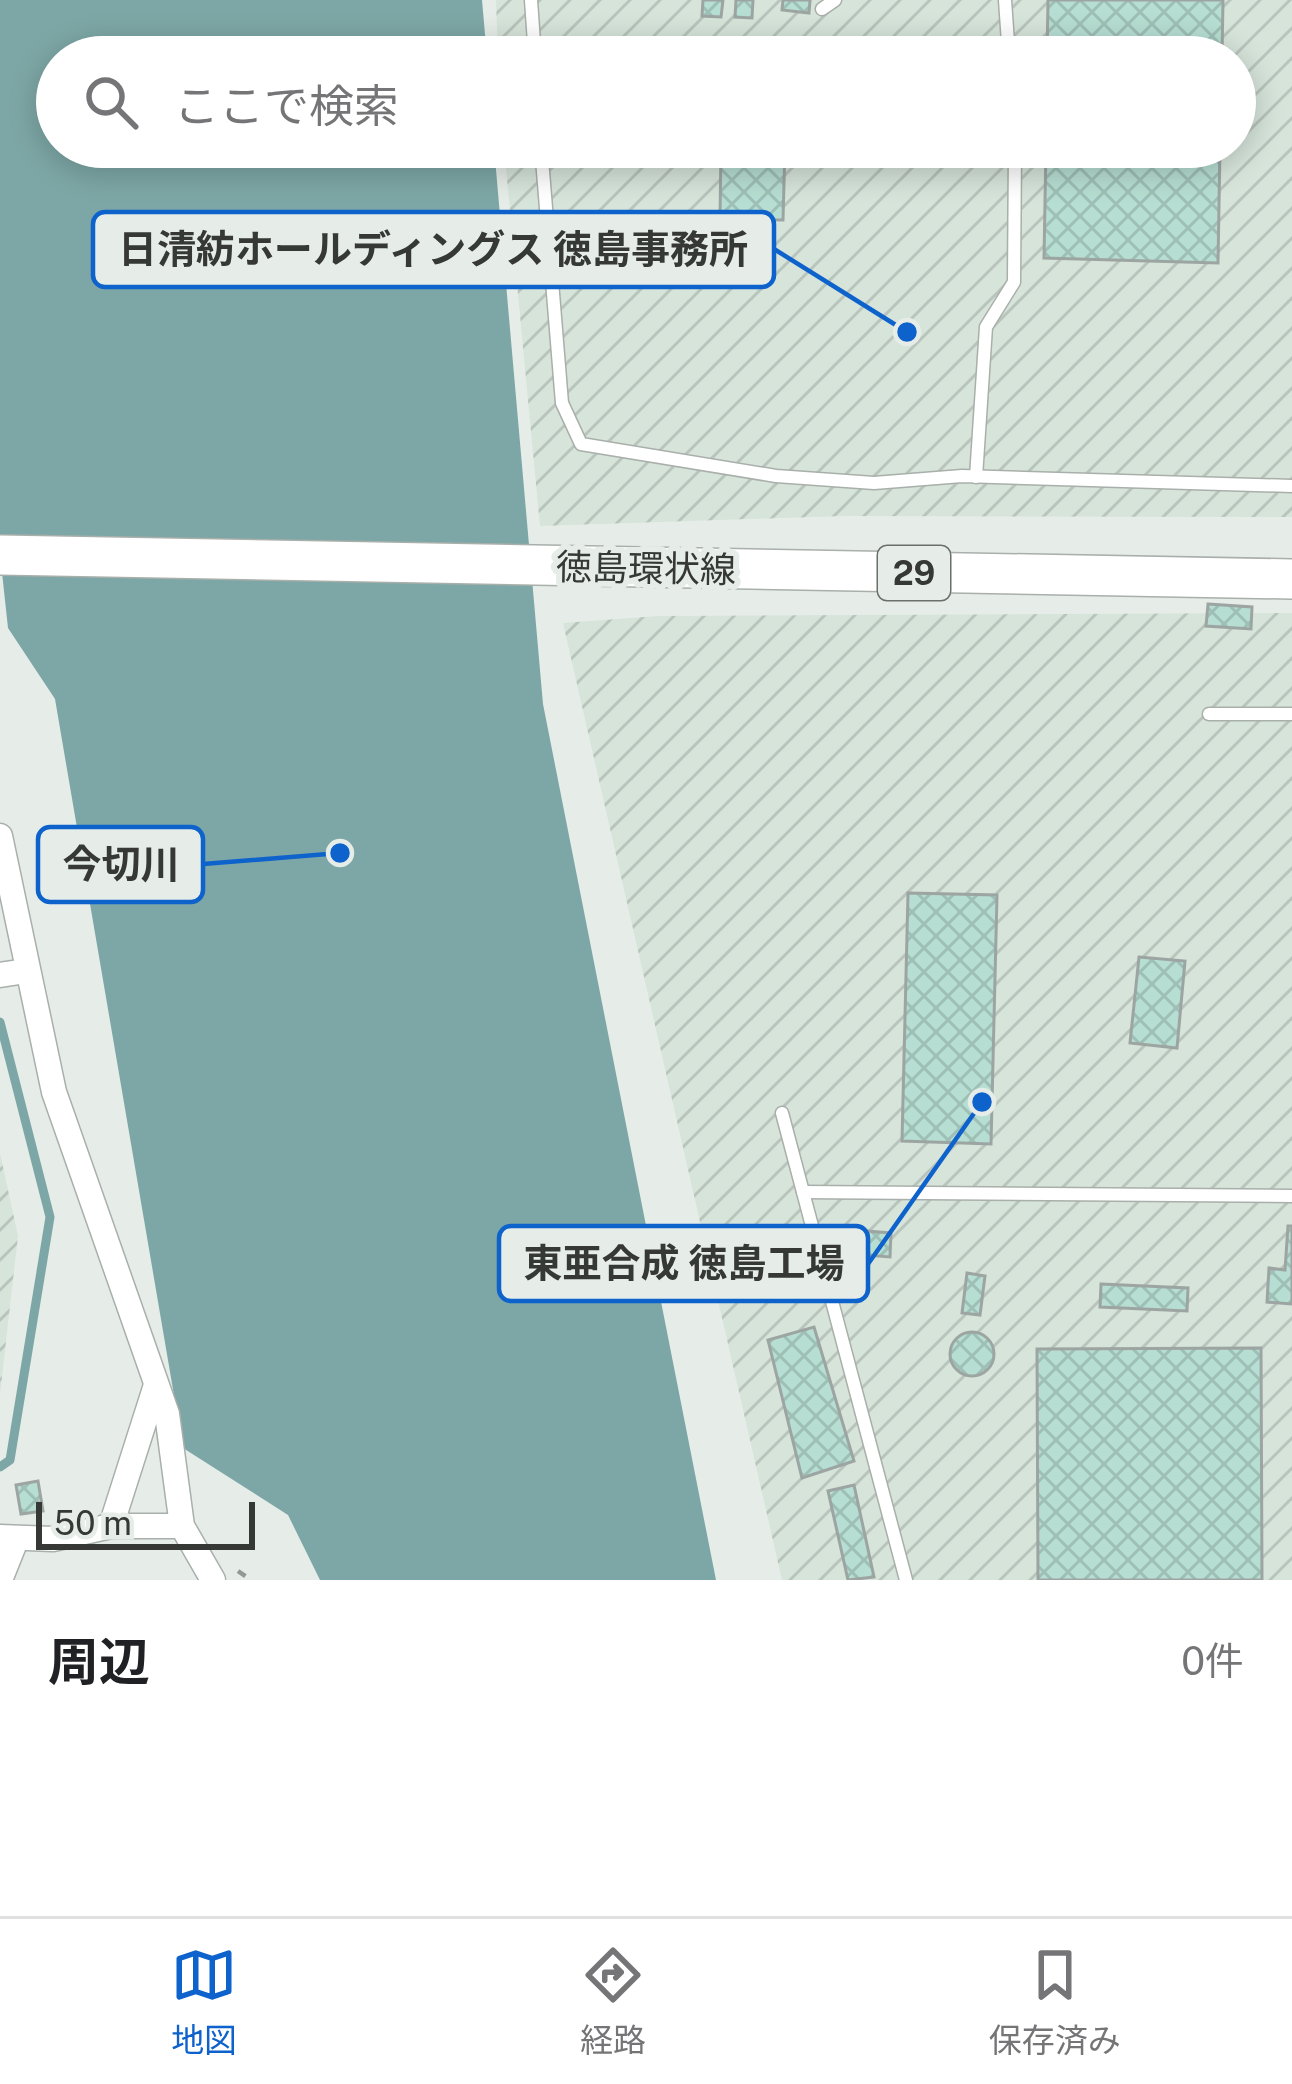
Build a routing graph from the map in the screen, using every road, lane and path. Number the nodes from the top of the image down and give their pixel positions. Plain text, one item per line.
1 (531, 0) edge
2 (835, 0) edge
3 (1005, 0) edge
4 (821, 9) dead end
5 (534, 36) edge
6 (1008, 36) edge
7 (544, 168) edge
8 (1015, 168) edge
9 (976, 477) junction
10 (1292, 486) edge
11 (0, 555) edge
12 (1292, 579) edge
13 (1209, 714) dead end
14 (1292, 714) edge
15 (0, 836) edge
16 (13, 973) edge
17 (782, 1113) dead end
18 (803, 1192) junction
19 (1292, 1196) edge
20 (156, 1385) junction
21 (110, 1526) junction
22 (182, 1526) junction
23 (8, 1538) edge
24 (0, 1580) edge
25 (213, 1580) edge
26 (906, 1580) edge

1 - 5 lane
2 - 4 lane
3 - 6 lane
7 - 9 lane
8 - 9 lane
9 - 10 lane
11 - 12 main road, 徳島環状線 / 29
13 - 14 lane
15 - 16 street
16 - 20 street
17 - 18 lane
18 - 19 lane
18 - 26 lane
20 - 21 street
20 - 22 street
21 - 22 street
21 - 23 street
22 - 25 street
23 - 24 street

